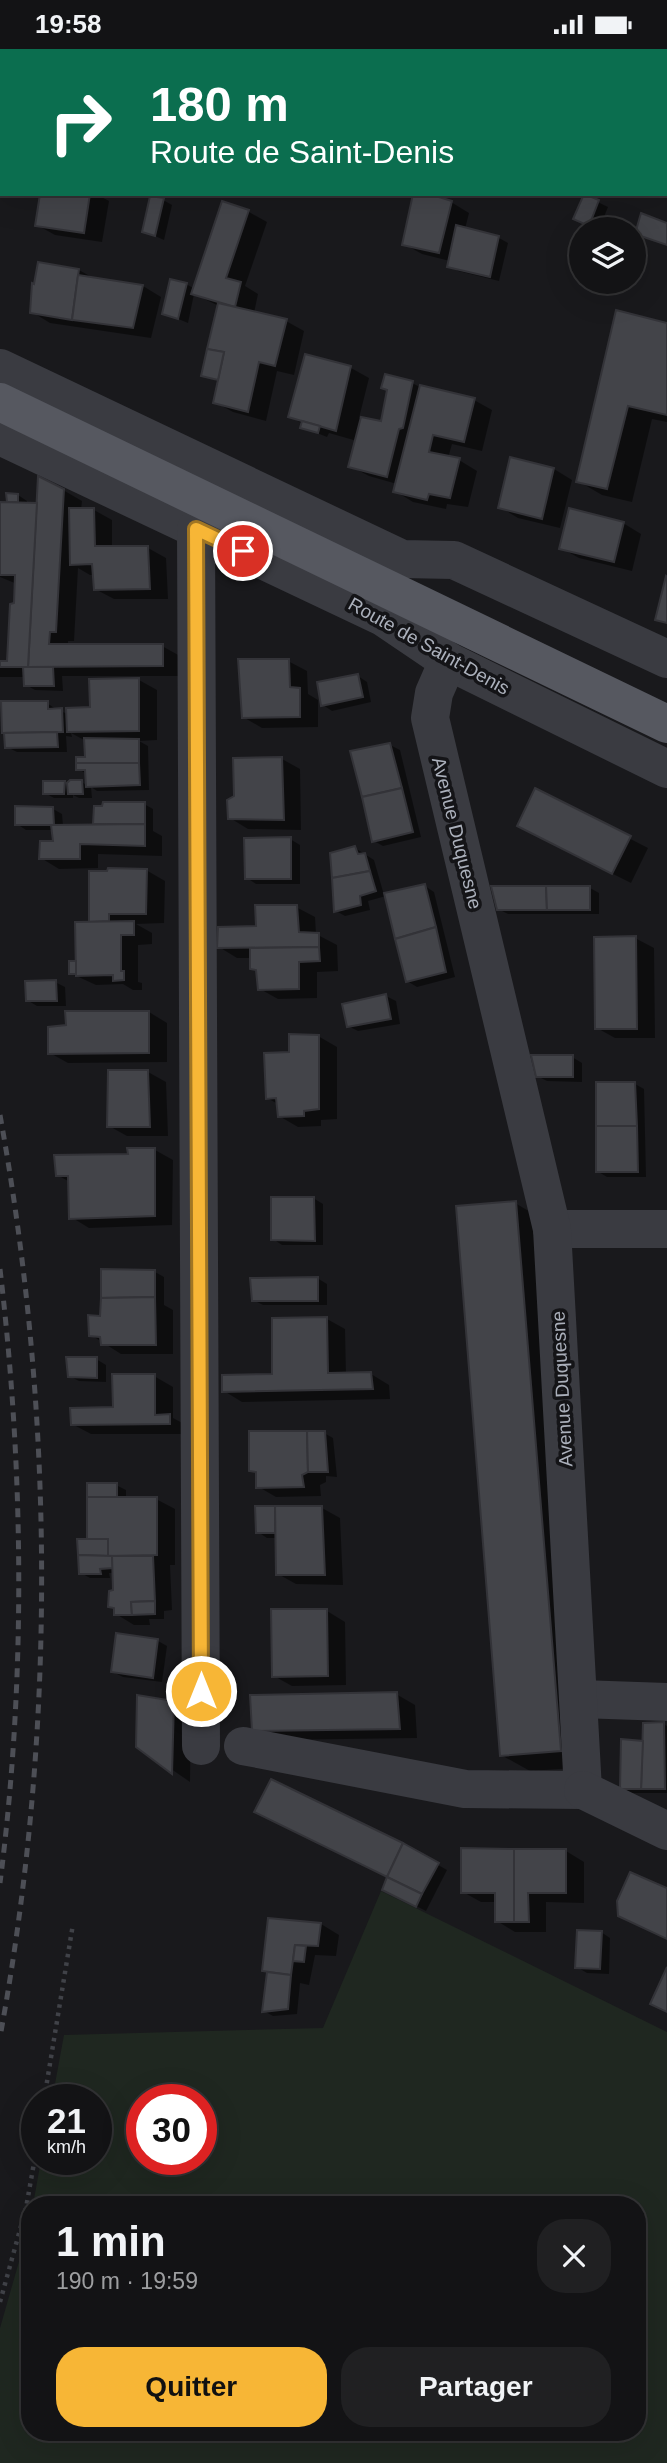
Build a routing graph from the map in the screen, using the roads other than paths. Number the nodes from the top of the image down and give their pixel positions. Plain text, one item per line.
1 (0, 351) edge
2 (0, 368) edge
3 (58, 397) junction
4 (0, 402) edge
5 (0, 436) edge
6 (196, 529) junction
7 (667, 659) edge
8 (448, 661) junction
9 (667, 724) edge
10 (667, 769) edge
11 (552, 1229) junction
12 (667, 1230) edge
13 (580, 1699) junction
14 (667, 1702) edge
15 (201, 1746) dead end
16 (243, 1746) dead end
17 (583, 1790) junction
18 (667, 1831) edge

1 - 3 street
2 - 3 street
3 - 7 street
4 - 9 main road, Route de Saint-Denis
5 - 6 street, Route de Saint-Denis
6 - 8 street, Route de Saint-Denis
6 - 15 street
8 - 10 street, Route de Saint-Denis
8 - 11 street, Avenue Duquesne
11 - 12 street
11 - 13 street, Avenue Duquesne
13 - 14 street
13 - 17 street, Avenue Duquesne
16 - 17 street
17 - 18 street

